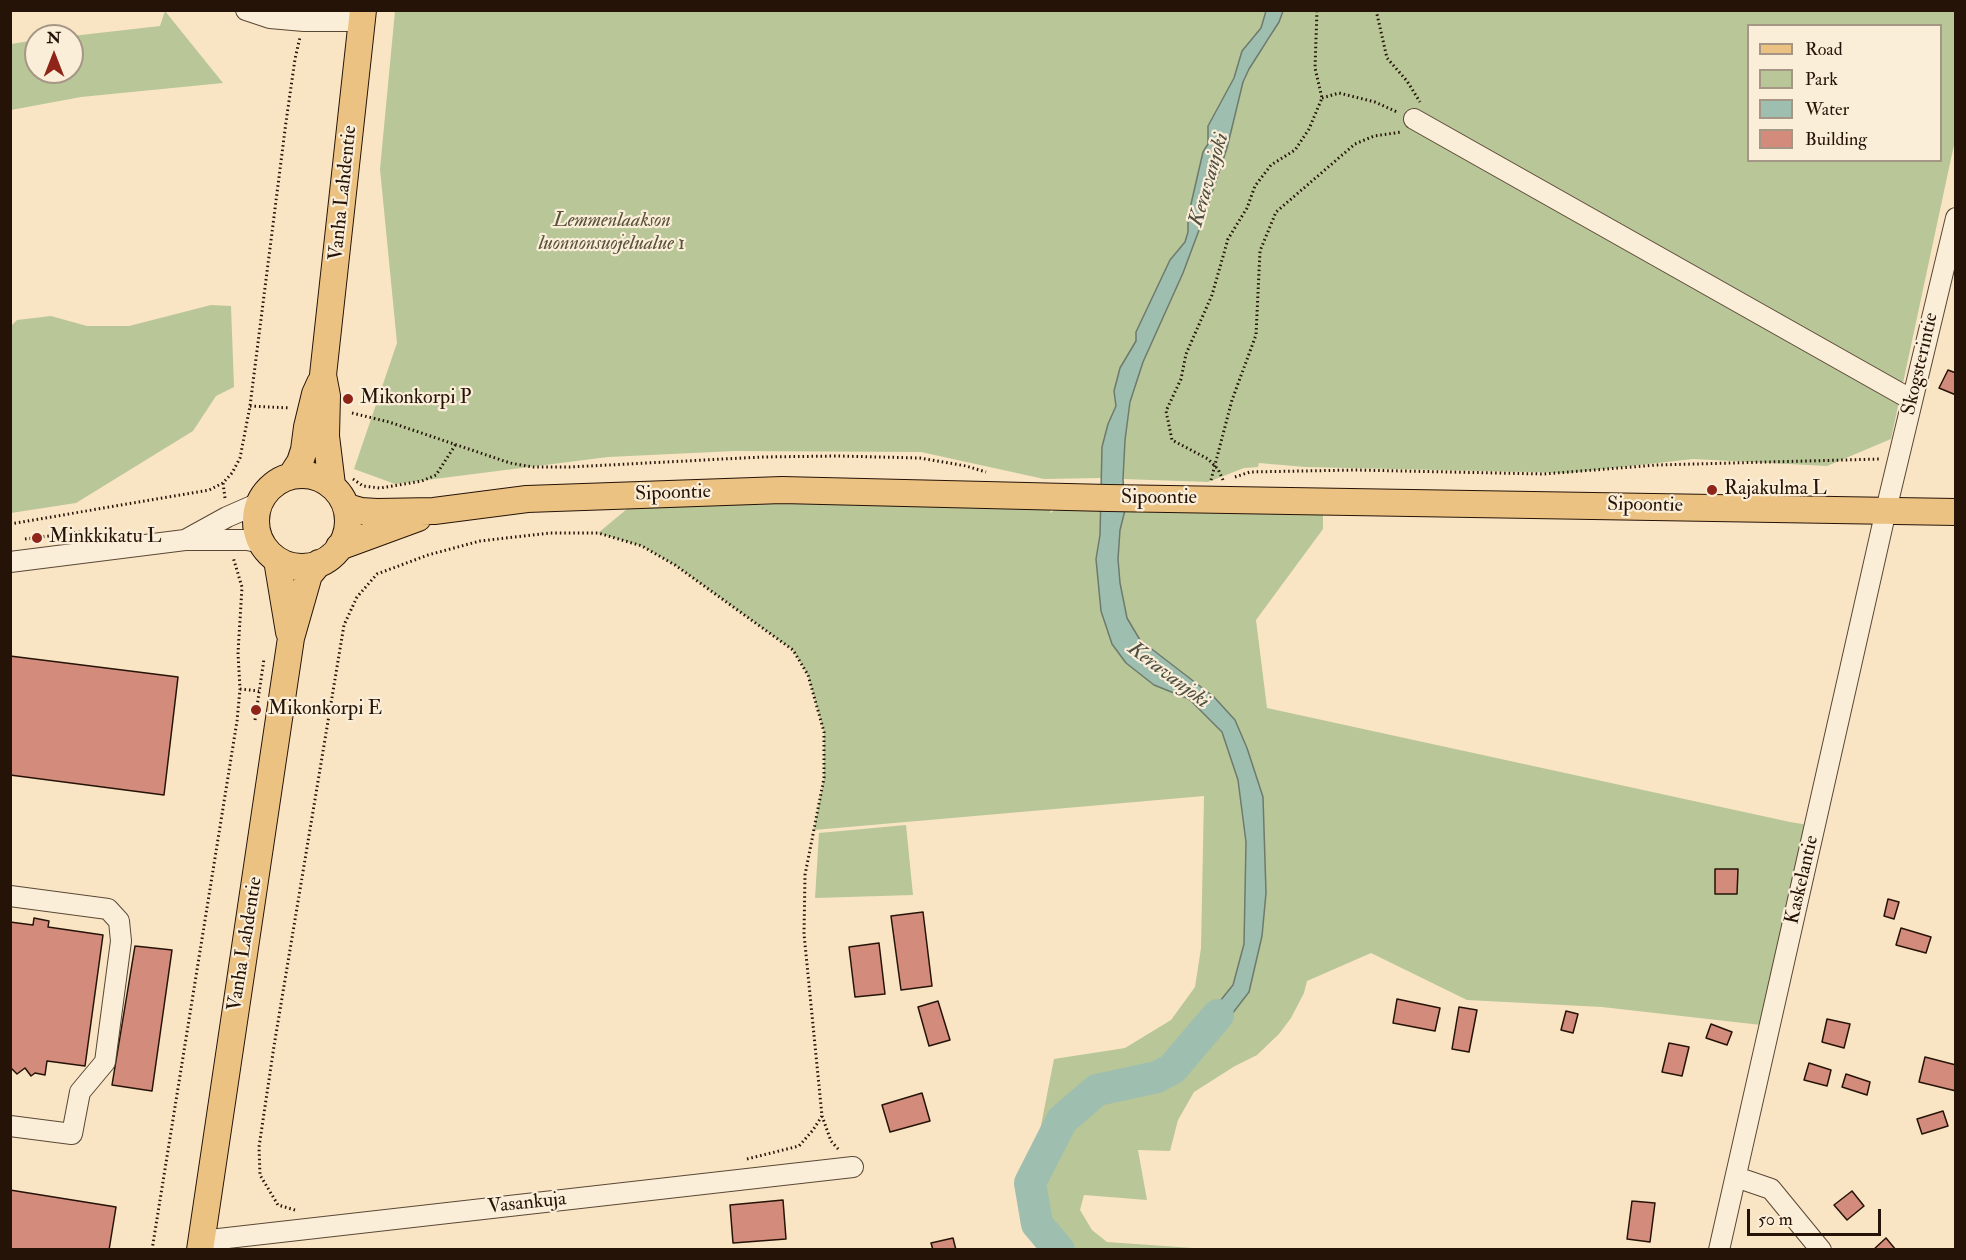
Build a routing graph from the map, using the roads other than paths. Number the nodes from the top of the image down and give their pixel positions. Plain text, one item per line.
1 (246, 10) edge
2 (362, 16) edge
3 (1414, 119) road end
4 (1956, 218) edge
5 (324, 375) junction
6 (1912, 400) junction
7 (291, 476) junction
8 (340, 481) junction
9 (259, 503) junction
10 (347, 507) junction
11 (1886, 510) junction
12 (434, 511) junction
13 (1956, 512) edge
14 (184, 540) junction
15 (339, 547) junction
16 (270, 551) junction
17 (10, 562) edge
18 (319, 563) junction
19 (291, 638) junction
20 (10, 896) edge
21 (10, 1126) edge
22 (853, 1167) road end
23 (1736, 1177) junction
24 (201, 1245) edge
25 (1719, 1250) edge
26 (1821, 1250) edge

1 - 2 street
2 - 5 main road, Vanha Lahdentie
3 - 6 street
4 - 6 street, Skogsterintie
5 - 7 main road, Vanha Lahdentie
5 - 8 main road, Vanha Lahdentie
6 - 11 street, Skogsterintie
7 - 8 main road
7 - 9 main road
8 - 10 main road
9 - 14 street
9 - 16 main road
10 - 12 main road, Sipoontie
10 - 15 main road
11 - 12 main road, Sipoontie
11 - 13 main road, Sipoontie
11 - 23 street, Kaskelantie
12 - 15 main road, Sipoontie
14 - 16 street
14 - 17 street
15 - 18 main road
16 - 18 main road
16 - 19 main road, Vanha Lahdentie
18 - 19 main road, Vanha Lahdentie
19 - 24 main road, Vanha Lahdentie
20 - 21 street
22 - 24 street, Vasankuja
23 - 25 street, Kaskelantie
23 - 26 street

